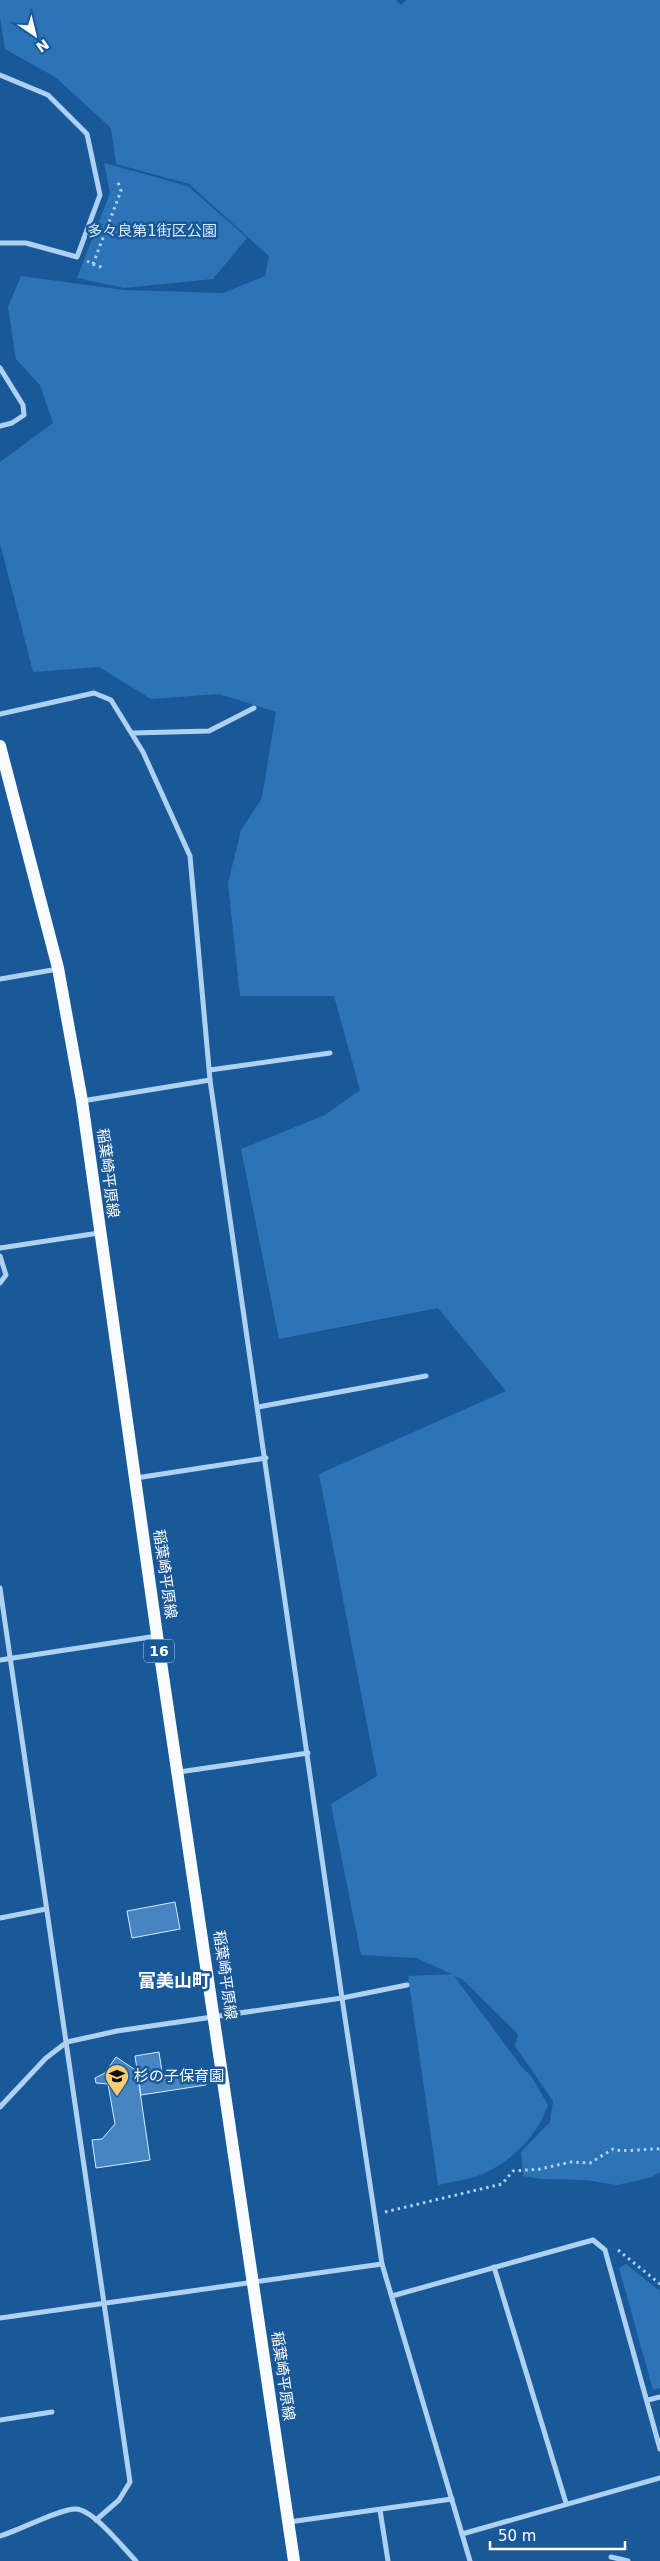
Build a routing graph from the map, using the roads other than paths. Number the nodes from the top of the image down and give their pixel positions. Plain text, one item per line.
1 (0, 75) edge
2 (0, 243) edge
3 (0, 368) edge
4 (0, 426) edge
5 (254, 708) dead end
6 (0, 714) edge
7 (133, 733) junction
8 (0, 746) edge
9 (58, 968) junction
10 (0, 979) edge
11 (330, 1053) dead end
12 (210, 1070) junction
13 (210, 1080) junction
14 (82, 1101) junction
15 (99, 1233) junction
16 (0, 1248) edge
17 (0, 1256) edge
18 (0, 1283) edge
19 (426, 1376) dead end
20 (258, 1407) junction
21 (266, 1458) junction
22 (135, 1478) junction
23 (0, 1588) edge
24 (157, 1636) junction
25 (10, 1658) junction
26 (0, 1660) edge
27 (308, 1752) junction
28 (178, 1772) junction
29 (46, 1909) junction
30 (0, 1916) edge
31 (407, 1986) dead end
32 (342, 1998) junction
33 (214, 2015) junction
34 (67, 2042) junction
35 (0, 2106) edge
36 (382, 2264) junction
37 (494, 2267) junction
38 (252, 2281) junction
39 (392, 2296) junction
40 (103, 2303) junction
41 (0, 2318) edge
42 (660, 2396) edge
43 (648, 2400) junction
44 (52, 2412) dead end
45 (0, 2420) edge
46 (660, 2449) edge
47 (660, 2478) edge
48 (452, 2499) junction
49 (566, 2503) junction
50 (380, 2510) junction
51 (96, 2520) junction
52 (288, 2522) junction
53 (462, 2534) junction
54 (0, 2536) edge
55 (611, 2557) dead end
56 (136, 2561) edge
57 (294, 2561) edge
58 (388, 2561) edge
59 (470, 2561) edge
60 (628, 2561) edge

1 - 2 street
3 - 4 street
5 - 7 street
6 - 7 street
7 - 12 street
8 - 9 main road, 稲葉崎平原線 / 16
9 - 10 street
9 - 14 main road, 稲葉崎平原線 / 16
11 - 12 street
12 - 13 street
13 - 14 street
13 - 20 street
14 - 15 main road, 稲葉崎平原線 / 16
15 - 16 street
15 - 22 main road, 稲葉崎平原線 / 16
17 - 18 street
19 - 20 street
20 - 21 street
21 - 22 street
21 - 27 street
22 - 24 main road, 稲葉崎平原線 / 16
23 - 25 street
24 - 25 street
24 - 28 main road, 稲葉崎平原線 / 16
25 - 26 street
25 - 29 street
27 - 28 street
27 - 32 street
28 - 33 main road, 稲葉崎平原線 / 16
29 - 30 street
29 - 34 street
31 - 32 street
32 - 33 street
32 - 36 street
33 - 34 street
33 - 38 main road, 稲葉崎平原線 / 16
34 - 35 street
34 - 40 street
36 - 38 street
36 - 39 street
37 - 39 street
37 - 43 street
37 - 49 street
38 - 40 street
38 - 52 main road, 稲葉崎平原線 / 16
39 - 48 street
40 - 41 street
40 - 51 street
42 - 43 street
43 - 46 street
44 - 45 street
47 - 49 street
48 - 50 street
48 - 53 street
49 - 53 street
50 - 52 street
50 - 58 street
51 - 54 street
51 - 56 street
52 - 57 main road, 稲葉崎平原線 / 16
53 - 59 street
55 - 60 street

